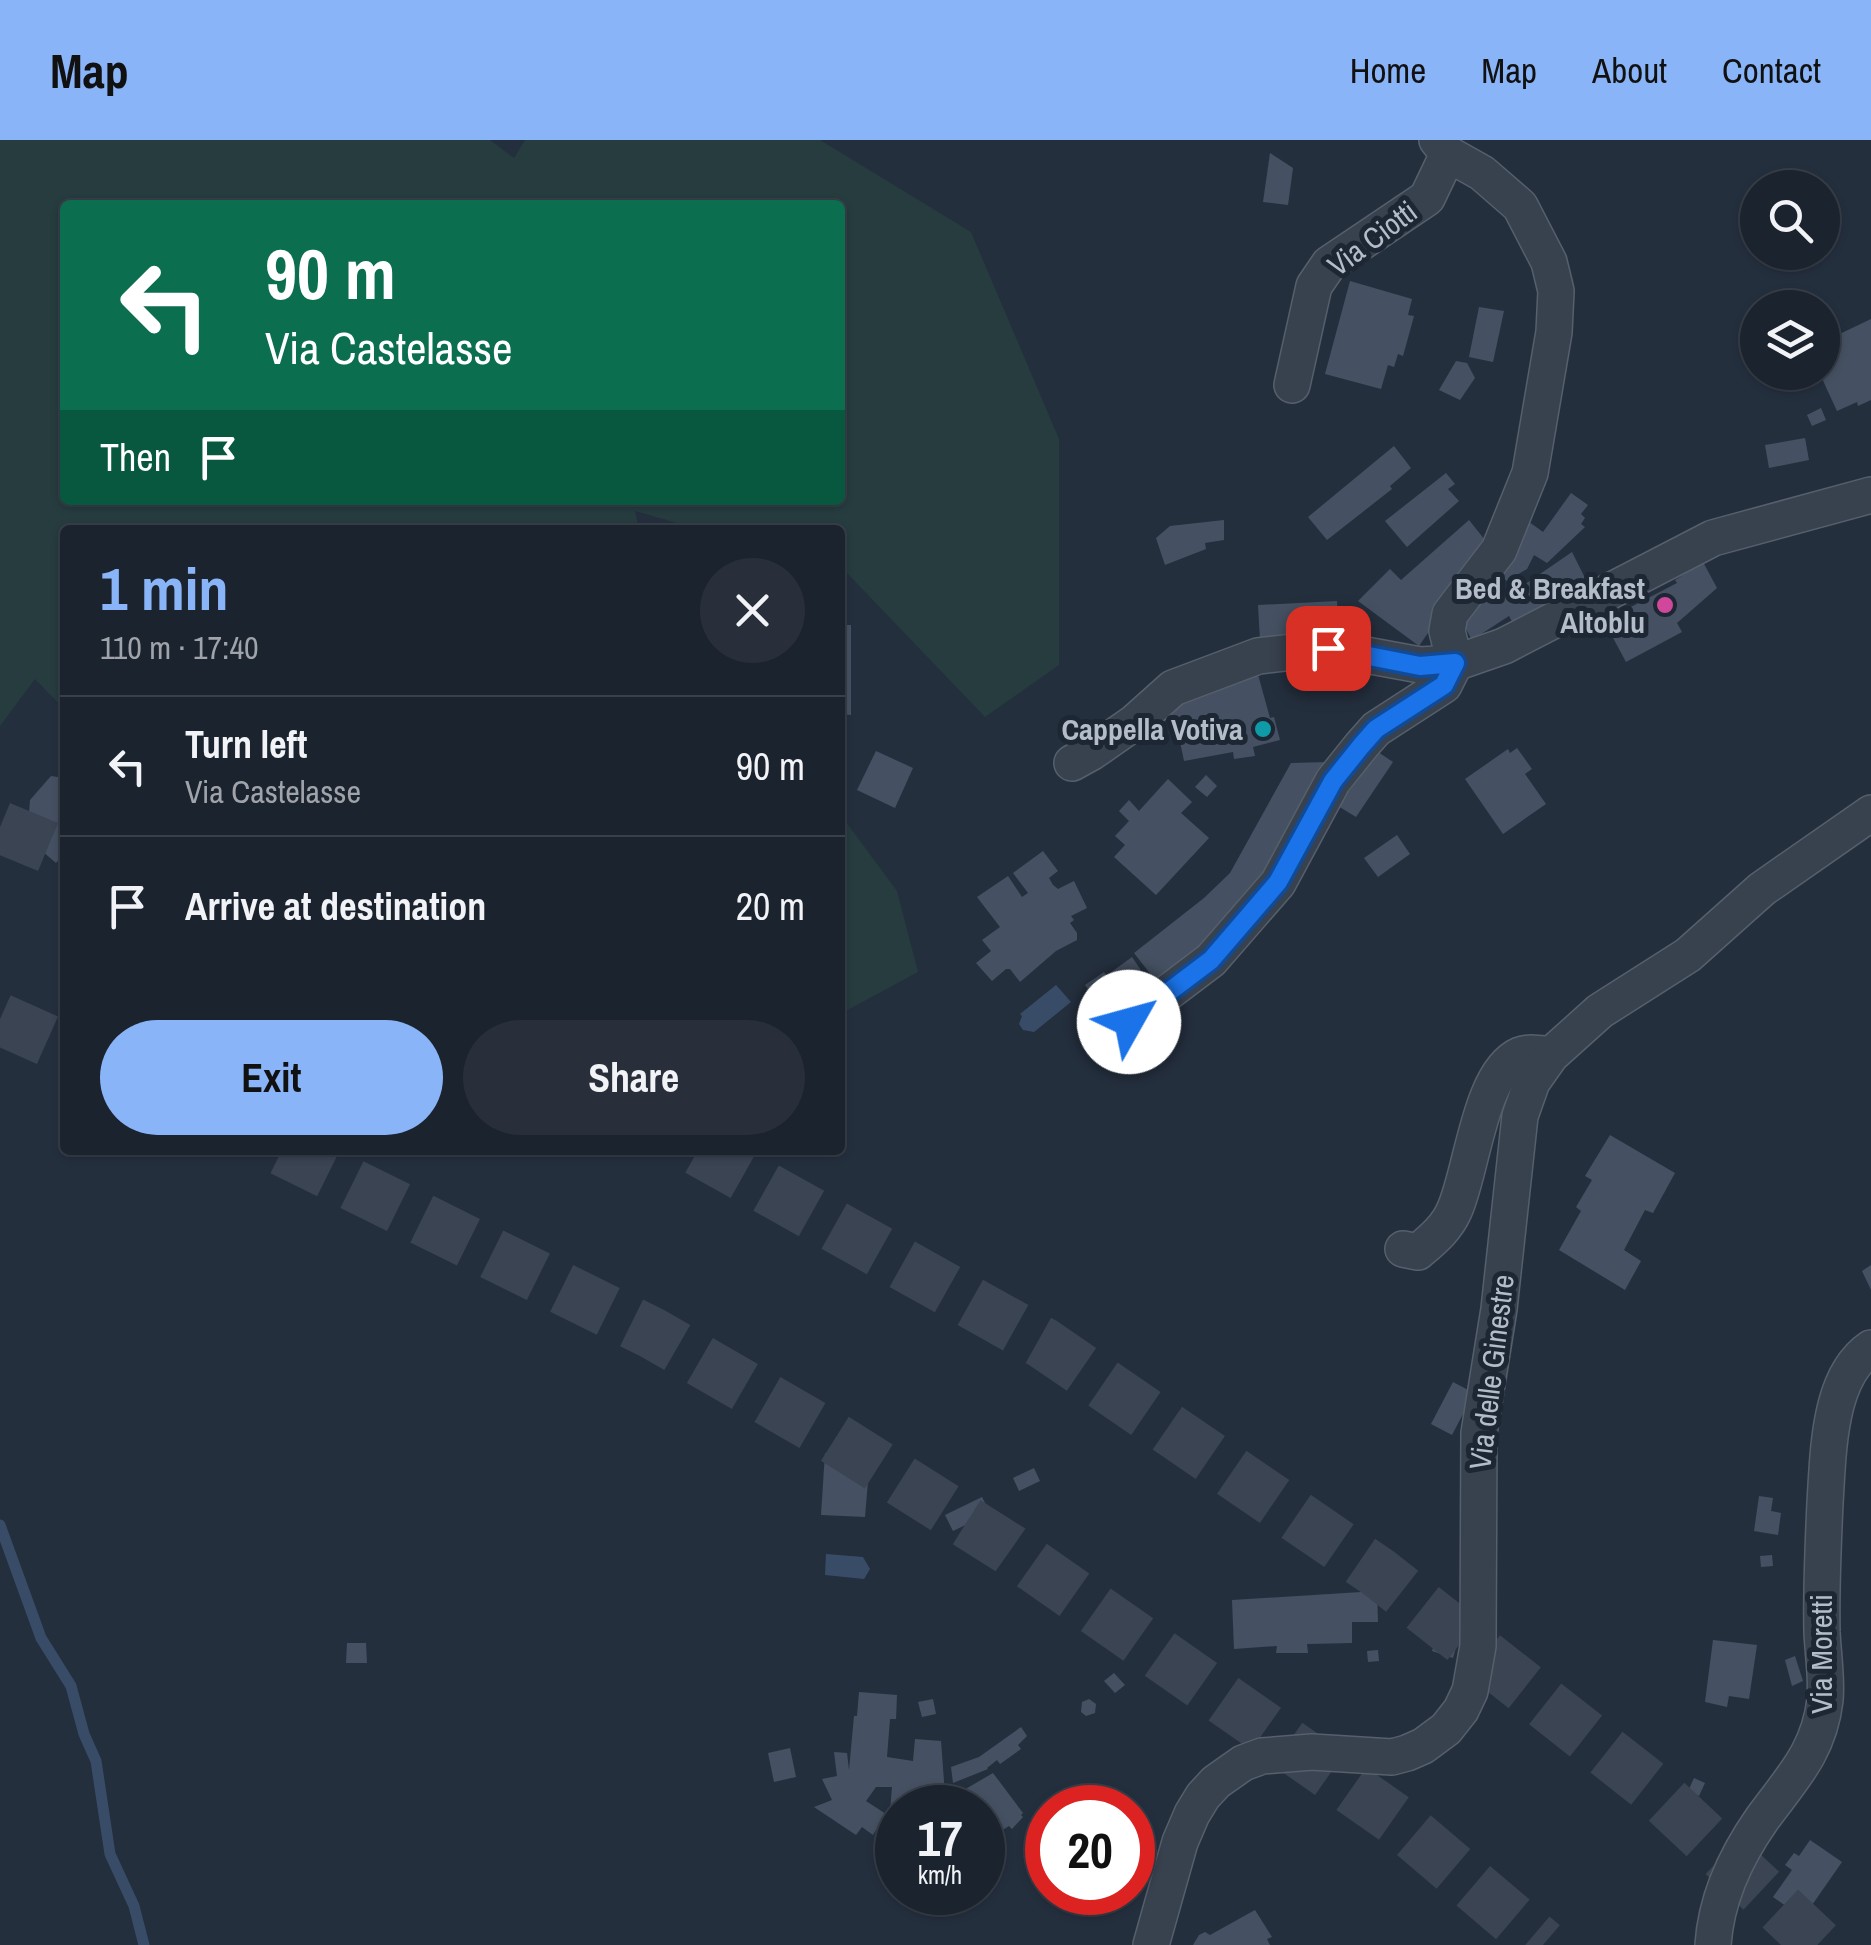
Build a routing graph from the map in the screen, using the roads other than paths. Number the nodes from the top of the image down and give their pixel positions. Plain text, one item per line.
1 (1443, 147) edge
2 (1292, 385) dead end
3 (1871, 495) edge
4 (1455, 663) junction
5 (1072, 763) dead end
6 (1871, 813) edge
7 (1129, 1022) dead end
8 (1551, 1055) junction
9 (1403, 1248) dead end
10 (1871, 1348) edge
11 (1150, 1945) edge
12 (1713, 1945) edge

1 - 2 street, Via Ciotti
1 - 4 street
3 - 4 street
4 - 5 street
4 - 7 street
6 - 8 street, Via delle Ginestre
8 - 9 street
8 - 11 street, Via delle Ginestre
10 - 12 street, Via Moretti

